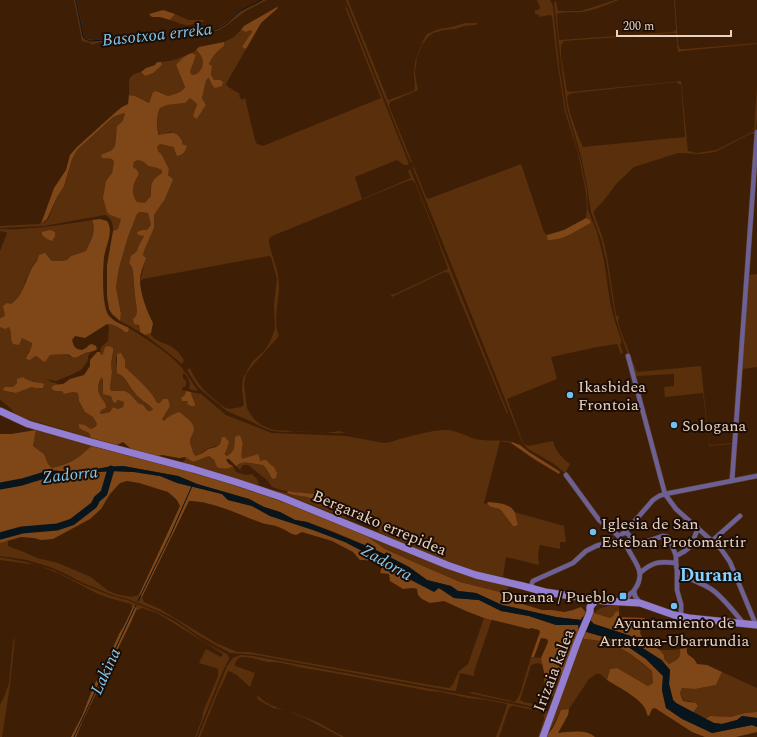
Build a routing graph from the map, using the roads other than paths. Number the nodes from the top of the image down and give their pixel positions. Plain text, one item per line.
1 (757, 132) edge
2 (628, 356) dead end
3 (0, 411) edge
4 (566, 475) dead end
5 (757, 476) edge
6 (732, 481) junction
7 (664, 494) junction
8 (740, 516) dead end
9 (698, 528) junction
10 (626, 533) junction
11 (620, 538) junction
12 (712, 541) junction
13 (627, 542) junction
14 (676, 556) junction
15 (676, 563) junction
16 (677, 571) junction
17 (640, 573) junction
18 (530, 588) junction
19 (634, 591) junction
20 (625, 602) junction
21 (640, 603) junction
22 (593, 606) junction
23 (681, 616) junction
24 (744, 624) junction
25 (757, 625) edge
26 (543, 737) edge

1 - 6 street
2 - 7 street
3 - 18 street, Bergarako errepidea
4 - 11 street
5 - 6 street
6 - 7 street
7 - 9 street
7 - 10 street
8 - 12 street
9 - 12 street
9 - 14 street
10 - 11 street
10 - 13 street
11 - 13 street
11 - 18 street
12 - 25 street
13 - 14 street
13 - 17 street
14 - 15 street
15 - 16 street
15 - 17 street
16 - 23 street
16 - 24 street
17 - 19 street
18 - 22 street, Bergarako errepidea
19 - 20 street
19 - 21 street
20 - 21 street
20 - 22 street
21 - 23 street
22 - 26 street, Irizaia kalea
23 - 24 street
24 - 25 street

